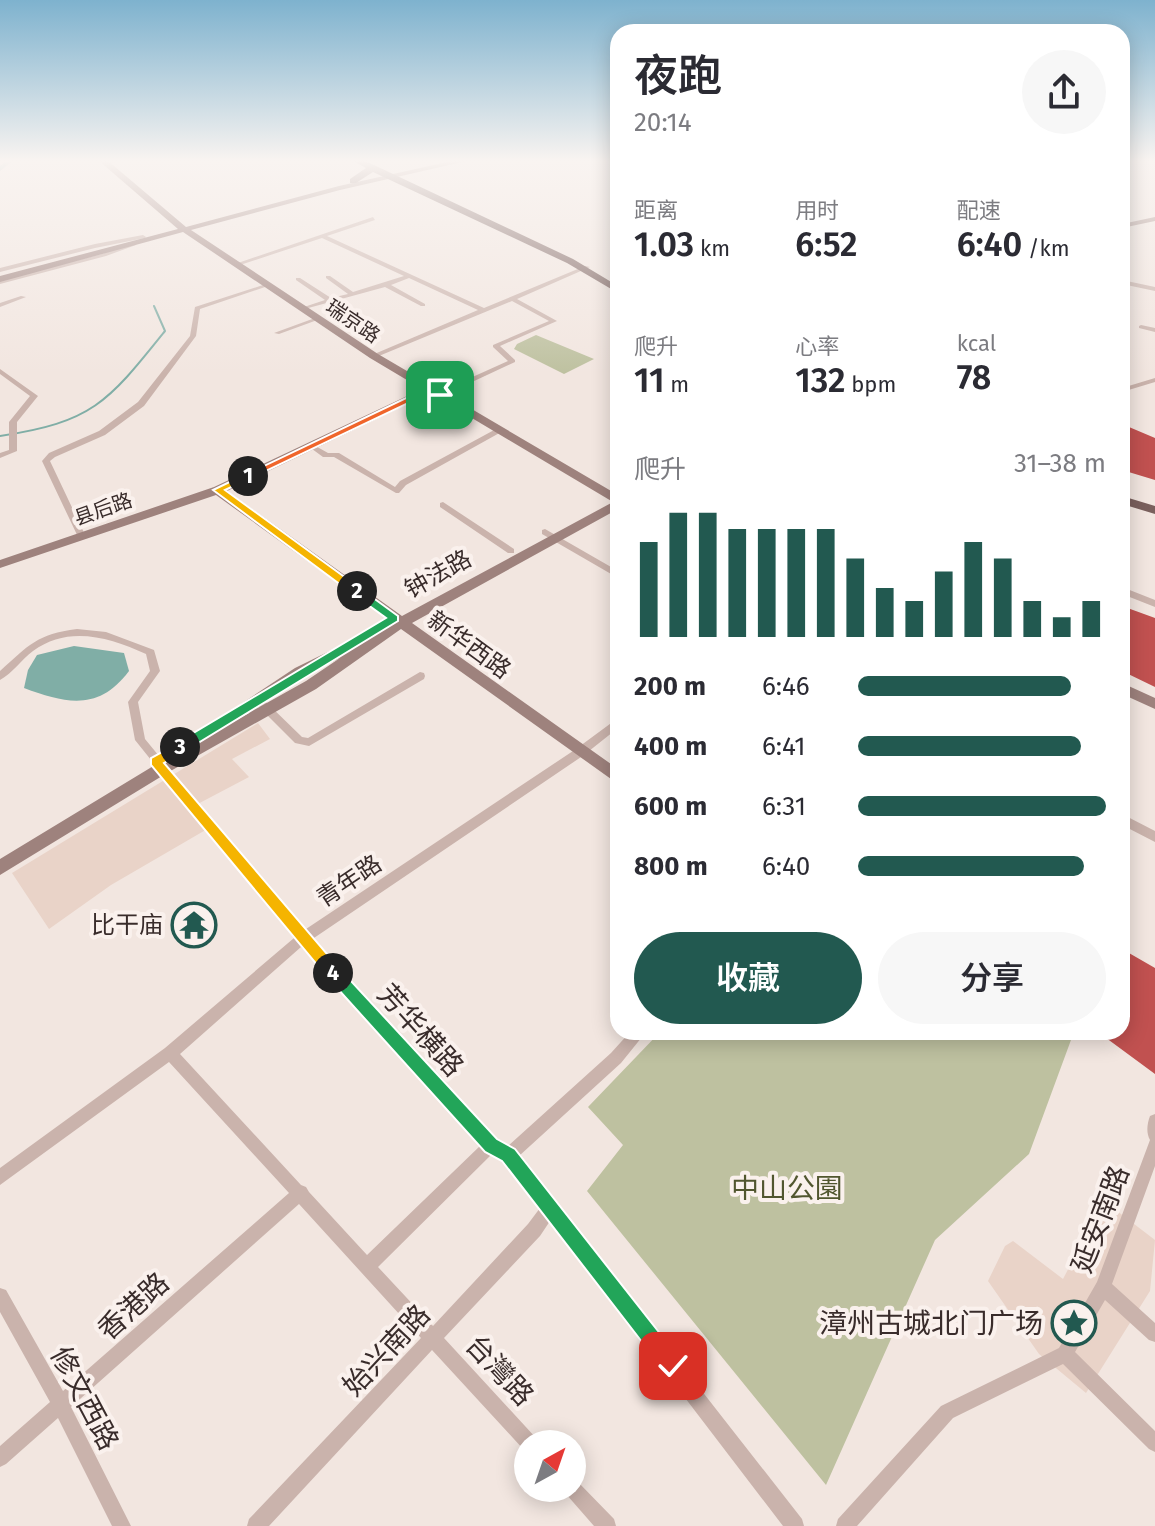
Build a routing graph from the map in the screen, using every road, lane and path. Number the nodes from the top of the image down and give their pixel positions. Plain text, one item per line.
1 (160, 231) edge
2 (178, 231) edge
3 (178, 231) edge
4 (191, 231) edge
5 (192, 231) edge
6 (206, 231) edge
7 (340, 231) edge
8 (507, 231) edge
9 (518, 231) edge
10 (324, 237) junction
11 (146, 238) junction
12 (206, 240) junction
13 (238, 264) junction
14 (585, 269) junction
15 (0, 276) edge
16 (410, 276) junction
17 (328, 277) dead end
18 (298, 279) dead end
19 (610, 283) edge
20 (1130, 284) edge
21 (268, 285) junction
22 (386, 285) junction
23 (1155, 289) edge
24 (352, 294) junction
25 (23, 297) dead end
26 (513, 299) junction
27 (329, 300) junction
28 (0, 305) edge
29 (423, 305) dead end
30 (303, 309) junction
31 (485, 311) junction
32 (317, 319) junction
33 (1141, 327) dead end
34 (1155, 330) edge
35 (277, 333) dead end
36 (374, 356) junction
37 (0, 371) edge
38 (1155, 380) edge
39 (1130, 388) edge
40 (435, 392) junction
41 (499, 431) junction
42 (312, 446) junction
43 (0, 456) edge
44 (218, 490) junction
45 (610, 495) edge
46 (1130, 496) edge
47 (610, 501) edge
48 (1130, 502) edge
49 (1155, 503) edge
50 (443, 505) dead end
51 (1155, 510) edge
52 (550, 534) junction
53 (82, 537) junction
54 (511, 551) junction
55 (0, 564) edge
56 (610, 570) edge
57 (1130, 593) edge
58 (1155, 604) edge
59 (397, 621) junction
60 (0, 676) edge
61 (420, 676) dead end
62 (1130, 682) edge
63 (1130, 692) edge
64 (1155, 694) edge
65 (1155, 704) edge
66 (262, 705) junction
67 (610, 728) edge
68 (580, 752) junction
69 (159, 765) junction
70 (610, 773) edge
71 (1130, 823) edge
72 (1155, 837) edge
73 (0, 856) edge
74 (0, 868) edge
75 (302, 939) junction
76 (632, 1040) edge
77 (170, 1053) junction
78 (1155, 1121) edge
79 (1155, 1135) edge
80 (491, 1145) junction
81 (1155, 1146) edge
82 (509, 1155) junction
83 (0, 1177) edge
84 (301, 1192) junction
85 (551, 1206) junction
86 (367, 1266) junction
87 (1103, 1287) junction
88 (0, 1296) edge
89 (1155, 1334) edge
90 (432, 1339) junction
91 (1065, 1354) junction
92 (61, 1405) junction
93 (517, 1430) edge
94 (1155, 1443) edge
95 (0, 1458) edge
96 (585, 1502) edge
97 (122, 1526) edge
98 (256, 1526) edge
99 (607, 1526) edge
100 (795, 1526) edge
101 (845, 1526) edge

1 - 11 street
2 - 11 street
3 - 11 street
4 - 13 street
5 - 12 street
6 - 12 street
7 - 10 street
8 - 14 main road
9 - 14 main road
10 - 13 street
10 - 16 street
11 - 15 street
11 - 15 street
11 - 15 street
12 - 13 street
13 - 21 street, 瑞京路
14 - 19 main road
14 - 26 street
16 - 22 street
16 - 31 street
17 - 24 street
18 - 27 street
20 - 23 street
21 - 30 street, 瑞京路
21 - 53 street
22 - 24 street
22 - 29 street
24 - 27 street
25 - 28 street
26 - 31 street
26 - 40 street
27 - 30 street
30 - 32 street, 瑞京路
31 - 36 street
32 - 35 street
32 - 36 street, 瑞京路
33 - 34 street
36 - 40 street, 瑞京路
37 - 43 street
38 - 39 street
40 - 41 street, 瑞京路
40 - 42 street, 县后路
41 - 42 street
41 - 45 street, 瑞京路
42 - 44 street, 县后路
44 - 53 street, 县后路
44 - 59 street, 新华西路
46 - 49 main road
47 - 52 street, 钟法路
48 - 51 main road
50 - 54 street
52 - 54 street, 钟法路
52 - 56 street
52 - 59 street, 钟法路
53 - 55 street, 县后路
54 - 59 street, 钟法路
57 - 58 street
59 - 66 street, 钟法路
59 - 68 street, 新华西路
60 - 69 street, 芳华横路
61 - 66 street
62 - 64 street
63 - 65 street
66 - 69 street, 钟法路
67 - 68 street, 青年路
68 - 70 street, 新华西路
68 - 75 street, 青年路
69 - 73 street, 钟法路
69 - 74 street, 钟法路
69 - 75 street, 芳华横路
71 - 72 street
75 - 77 street, 青年路
75 - 80 street, 芳华横路
76 - 82 street
77 - 83 street, 青年路
77 - 84 street, 台灣路
78 - 79 street
80 - 82 street, 芳华横路
80 - 86 street
81 - 87 street, 延安南路
82 - 85 street, 芳华横路
84 - 86 street, 台灣路
84 - 92 street, 香港路
85 - 90 street, 始兴南路
85 - 100 street, 芳华横路
86 - 90 street, 台灣路
87 - 89 street
87 - 91 street, 延安南路
88 - 92 street, 修文西路
90 - 93 street, 台灣路
90 - 98 street, 始兴南路
91 - 94 street
91 - 101 street
92 - 95 street, 香港路
92 - 97 street, 修文西路
96 - 99 street

